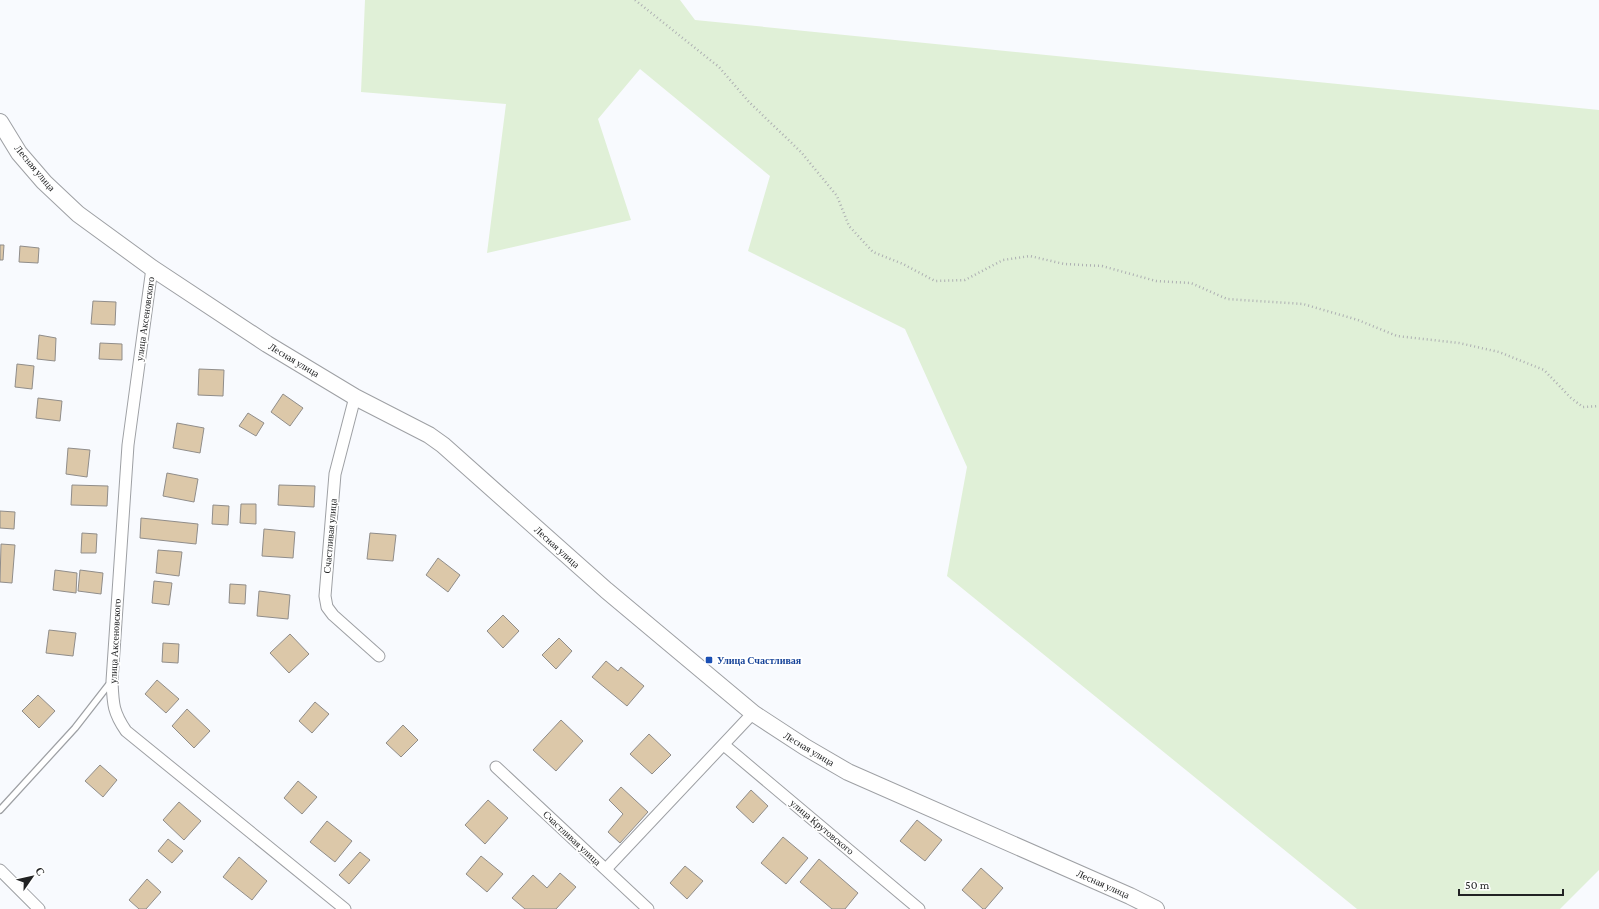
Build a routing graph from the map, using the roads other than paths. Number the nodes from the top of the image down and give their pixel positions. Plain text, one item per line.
1 (0, 122) edge
2 (152, 268) junction
3 (355, 397) junction
4 (379, 656) dead end
5 (112, 682) junction
6 (753, 713) junction
7 (724, 745) junction
8 (496, 767) dead end
9 (0, 810) edge
10 (606, 869) junction
11 (0, 870) edge
12 (39, 909) edge
13 (345, 909) edge
14 (648, 909) edge
15 (920, 909) edge
16 (1156, 909) edge

1 - 2 main road, Лесная улица
2 - 3 main road, Лесная улица
2 - 5 street, улица Аксеновского
3 - 4 street, Счастливая улица
3 - 6 main road, Лесная улица
5 - 9 lane
5 - 13 street, улица Аксеновского
6 - 7 street
6 - 16 main road, Лесная улица
7 - 10 street
7 - 15 street, улица Крутовского
8 - 10 street, Счастливая улица
10 - 14 street, Счастливая улица
11 - 12 street

